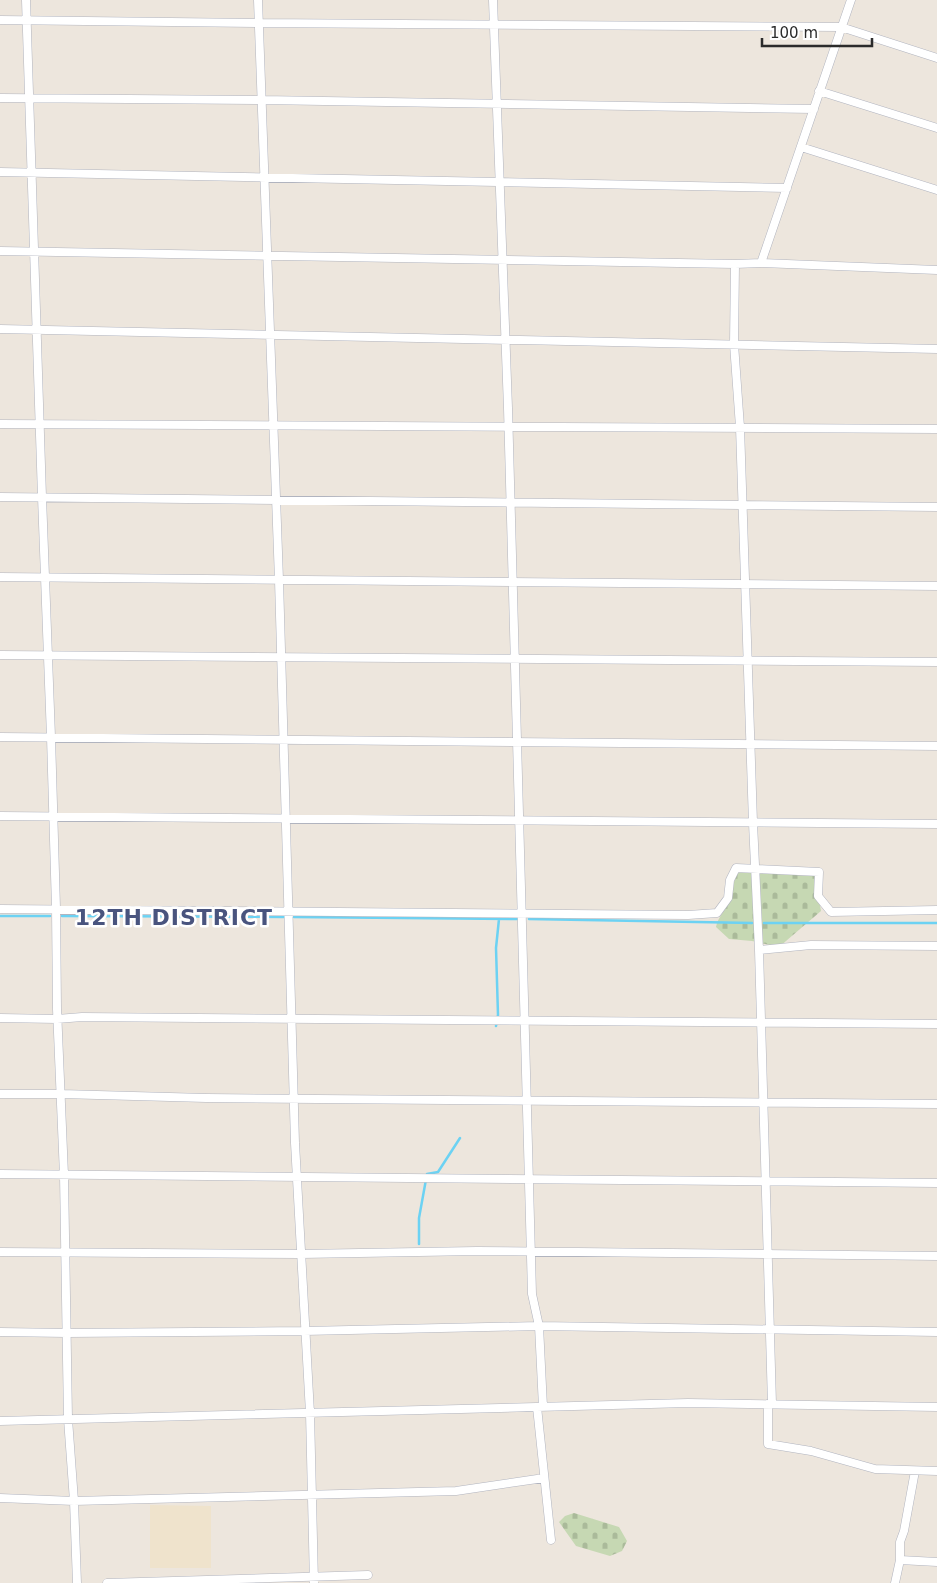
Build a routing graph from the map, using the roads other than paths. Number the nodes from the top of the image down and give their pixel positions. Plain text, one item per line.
1 (26, 0) edge
2 (258, 0) edge
3 (493, 0) edge
4 (851, 0) edge
5 (0, 20) edge
6 (27, 20) junction
7 (259, 23) junction
8 (493, 25) junction
9 (842, 27) junction
10 (937, 58) edge
11 (819, 91) junction
12 (0, 98) edge
13 (28, 98) junction
14 (262, 100) junction
15 (498, 104) junction
16 (814, 109) junction
17 (937, 128) edge
18 (801, 147) junction
19 (0, 172) edge
20 (32, 173) junction
21 (264, 178) junction
22 (500, 182) junction
23 (786, 188) junction
24 (937, 190) edge
25 (0, 251) edge
26 (35, 252) junction
27 (267, 257) junction
28 (503, 260) junction
29 (761, 263) junction
30 (735, 264) junction
31 (937, 270) edge
32 (0, 329) edge
33 (37, 329) junction
34 (270, 334) junction
35 (506, 339) junction
36 (734, 344) junction
37 (937, 349) edge
38 (0, 424) edge
39 (40, 424) junction
40 (274, 425) junction
41 (509, 426) junction
42 (740, 428) junction
43 (937, 429) edge
44 (0, 497) edge
45 (42, 497) junction
46 (276, 500) junction
47 (511, 503) junction
48 (743, 505) junction
49 (937, 508) edge
50 (0, 577) edge
51 (45, 577) junction
52 (279, 580) junction
53 (513, 582) junction
54 (746, 584) junction
55 (937, 586) edge
56 (0, 655) edge
57 (48, 655) junction
58 (281, 657) junction
59 (516, 659) junction
60 (748, 660) junction
61 (937, 662) edge
62 (0, 737) edge
63 (51, 737) junction
64 (284, 739) junction
65 (518, 742) junction
66 (751, 744) junction
67 (937, 746) edge
68 (0, 816) edge
69 (53, 816) junction
70 (286, 819) junction
71 (519, 821) junction
72 (753, 823) junction
73 (937, 824) edge
74 (755, 868) junction
75 (56, 908) junction
76 (0, 909) edge
77 (937, 910) edge
78 (288, 911) junction
79 (523, 914) junction
80 (937, 946) edge
81 (759, 950) junction
82 (0, 1018) edge
83 (57, 1019) junction
84 (292, 1019) junction
85 (526, 1021) junction
86 (760, 1023) junction
87 (937, 1024) edge
88 (0, 1094) edge
89 (61, 1094) junction
90 (295, 1099) junction
91 (528, 1101) junction
92 (762, 1103) junction
93 (937, 1104) edge
94 (0, 1174) edge
95 (64, 1175) junction
96 (297, 1178) junction
97 (530, 1180) junction
98 (765, 1181) junction
99 (937, 1183) edge
100 (0, 1252) edge
101 (532, 1252) junction
102 (66, 1254) junction
103 (301, 1254) junction
104 (767, 1254) junction
105 (937, 1256) edge
106 (539, 1326) junction
107 (770, 1330) junction
108 (304, 1331) junction
109 (0, 1332) edge
110 (937, 1332) edge
111 (67, 1333) junction
112 (770, 1404) junction
113 (540, 1407) junction
114 (937, 1408) edge
115 (310, 1413) junction
116 (68, 1419) junction
117 (0, 1421) edge
118 (915, 1471) junction
119 (937, 1471) edge
120 (544, 1478) junction
121 (312, 1494) junction
122 (0, 1498) edge
123 (74, 1502) junction
124 (551, 1540) dead end
125 (900, 1560) junction
126 (937, 1562) edge
127 (368, 1575) dead end
128 (314, 1580) edge
129 (77, 1583) edge
130 (107, 1583) edge
131 (895, 1583) edge

1 - 6 street
2 - 7 street
3 - 8 street
4 - 9 street
5 - 6 street
6 - 7 street
6 - 13 street
7 - 8 street
7 - 14 street
8 - 9 street
8 - 15 street
9 - 10 street
9 - 11 street
11 - 16 street
11 - 17 street
12 - 13 street
13 - 14 street
13 - 20 street
14 - 15 street
14 - 21 street
15 - 16 street
15 - 22 street
16 - 18 street
18 - 23 street
18 - 24 street
19 - 20 street
20 - 21 street
20 - 26 street
21 - 22 street
21 - 27 street
22 - 23 street
22 - 28 street
23 - 29 street
25 - 26 street
26 - 27 street
26 - 33 street
27 - 28 street
27 - 34 street
28 - 30 street
28 - 35 street
29 - 30 street
29 - 31 street
30 - 36 street
32 - 33 street
33 - 34 street
33 - 39 street
34 - 35 street
34 - 40 street
35 - 36 street
35 - 41 street
36 - 37 street
36 - 42 street
38 - 39 street
39 - 40 street
39 - 45 street
40 - 41 street
40 - 46 street
41 - 42 street
41 - 47 street
42 - 43 street
42 - 48 street
44 - 45 street
45 - 46 street
45 - 51 street
46 - 47 street
46 - 52 street
47 - 48 street
47 - 53 street
48 - 49 street
48 - 54 street
50 - 51 street
51 - 52 street
51 - 57 street
52 - 53 street
52 - 58 street
53 - 54 street
53 - 59 street
54 - 55 street
54 - 60 street
56 - 57 street
57 - 58 street
57 - 63 street
58 - 59 street
58 - 64 street
59 - 60 street
59 - 65 street
60 - 61 street
60 - 66 street
62 - 63 street
63 - 64 street
63 - 69 street
64 - 65 street
64 - 70 street
65 - 66 street
65 - 71 street
66 - 67 street
66 - 72 street
68 - 69 street
69 - 70 street
69 - 75 street
70 - 71 street
70 - 78 street
71 - 72 street
71 - 79 street
72 - 73 street
72 - 74 street
74 - 77 street
74 - 79 street
74 - 81 street
75 - 76 street
75 - 78 street
75 - 83 street
78 - 79 street
78 - 84 street
79 - 85 street
80 - 81 street
81 - 86 street
82 - 83 street
83 - 84 street
83 - 89 street
84 - 85 street
84 - 90 street
85 - 86 street
85 - 91 street
86 - 87 street
86 - 92 street
88 - 89 street
89 - 90 street
89 - 95 street
90 - 91 street
90 - 96 street
91 - 92 street
91 - 97 street
92 - 93 street
92 - 98 street
94 - 95 street
95 - 96 street
95 - 102 street
96 - 97 street
96 - 103 street
97 - 98 street
97 - 101 street
98 - 99 street
98 - 104 street
100 - 102 street
101 - 103 street
101 - 104 street
101 - 106 street
102 - 103 street
102 - 111 street
103 - 108 street
104 - 105 street
104 - 107 street
106 - 107 street
106 - 108 street
106 - 113 street
107 - 110 street
107 - 112 street
108 - 111 street
108 - 115 street
109 - 111 street
111 - 116 street
112 - 113 street
112 - 114 street
112 - 118 street
113 - 115 street
113 - 120 street
115 - 116 street
115 - 121 street
116 - 117 street
116 - 123 street
118 - 119 street
118 - 125 street
120 - 121 street
120 - 124 street
121 - 123 street
121 - 128 street
122 - 123 street
123 - 129 street
125 - 126 street
125 - 131 street
127 - 128 street
128 - 130 street

